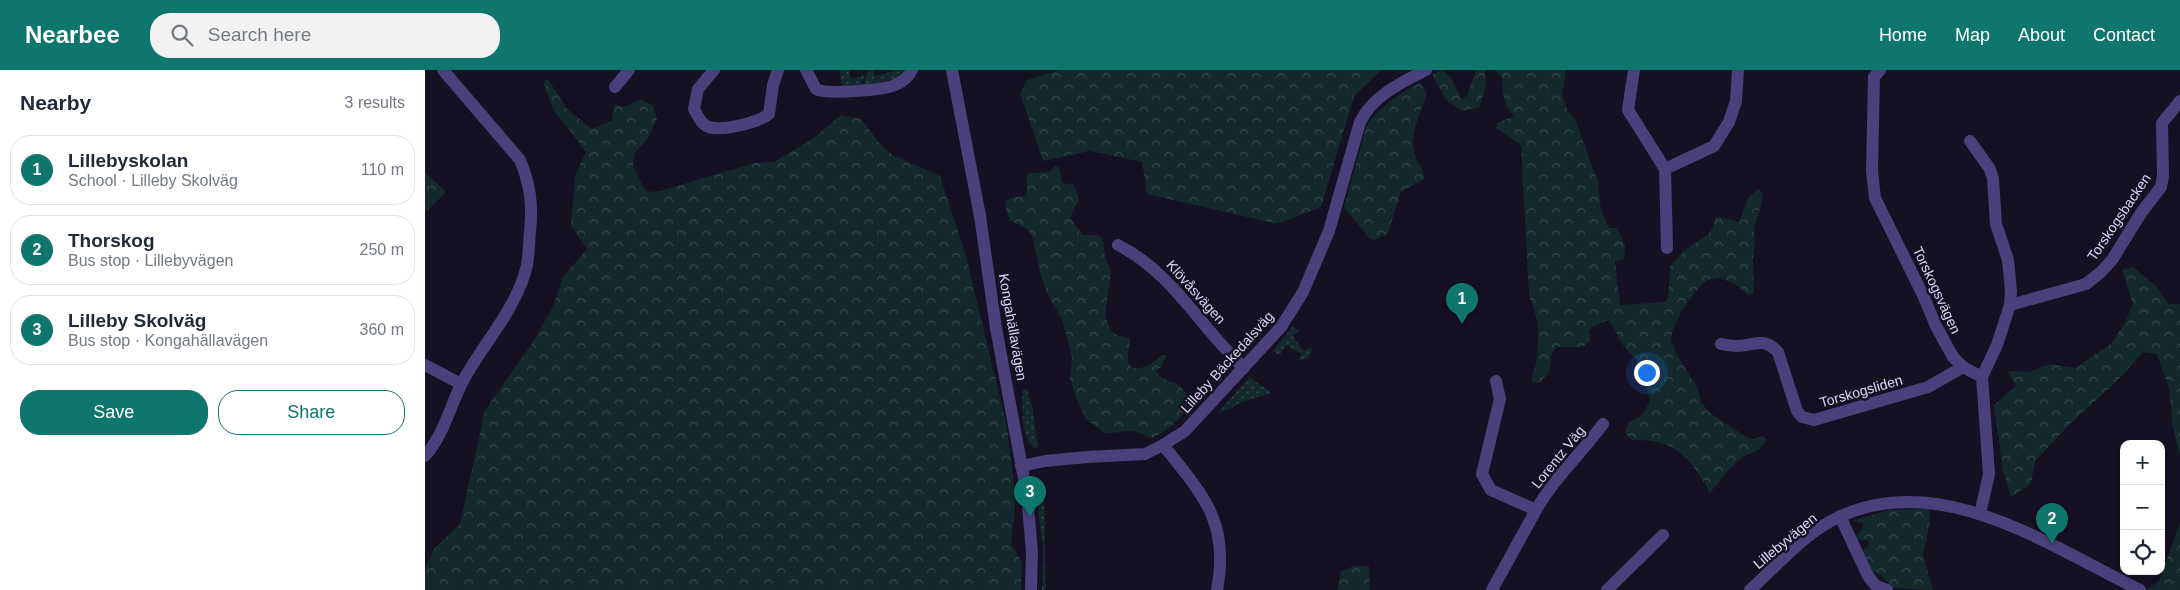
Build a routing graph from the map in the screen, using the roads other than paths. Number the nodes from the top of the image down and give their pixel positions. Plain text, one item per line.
1 (443, 70) edge
2 (629, 70) edge
3 (714, 70) edge
4 (778, 70) edge
5 (806, 70) edge
6 (913, 70) edge
7 (952, 70) edge
8 (1426, 70) edge
9 (1634, 70) edge
10 (1738, 70) edge
11 (1880, 70) edge
12 (615, 87) dead end
13 (2180, 101) edge
14 (1971, 141) dead end
15 (1665, 169) junction
16 (1118, 245) dead end
17 (1667, 248) dead end
18 (2010, 305) junction
19 (1721, 344) dead end
20 (425, 365) edge
21 (1963, 367) junction
22 (1244, 368) junction
23 (1982, 377) junction
24 (1496, 381) dead end
25 (461, 384) junction
26 (1603, 424) dead end
27 (1163, 445) junction
28 (425, 456) edge
29 (1021, 466) junction
30 (1536, 510) junction
31 (1980, 514) junction
32 (1840, 516) junction
33 (1663, 535) dead end
34 (1031, 590) edge
35 (1217, 590) edge
36 (1492, 590) edge
37 (1607, 590) edge
38 (1750, 590) edge
39 (1887, 590) edge
40 (2140, 590) edge

1 - 25 street
2 - 12 street
3 - 4 street
5 - 6 street
7 - 29 street, Kongahällavägen
8 - 22 street, Lilleby Bäckedalsväg
9 - 15 street
10 - 15 street
11 - 21 street, Torskogsvägen
13 - 18 street, Torskogsbacken
14 - 18 street
15 - 17 street
16 - 22 street, Klövåsvägen
18 - 23 street
19 - 21 street, Torskogsliden
20 - 25 street
21 - 23 street, Torskogsvägen
22 - 27 street, Lilleby Bäckedalsväg
23 - 31 street
24 - 30 street
25 - 28 street
26 - 30 street, Lorentz Väg
27 - 29 street, Lilleby Bäckedalsväg
27 - 35 street
29 - 34 street, Kongahällavägen
30 - 36 street, Lorentz Väg
31 - 32 street, Lillebyvägen
31 - 40 street, Lillebyvägen
32 - 38 street, Lillebyvägen
32 - 39 street
33 - 37 street

